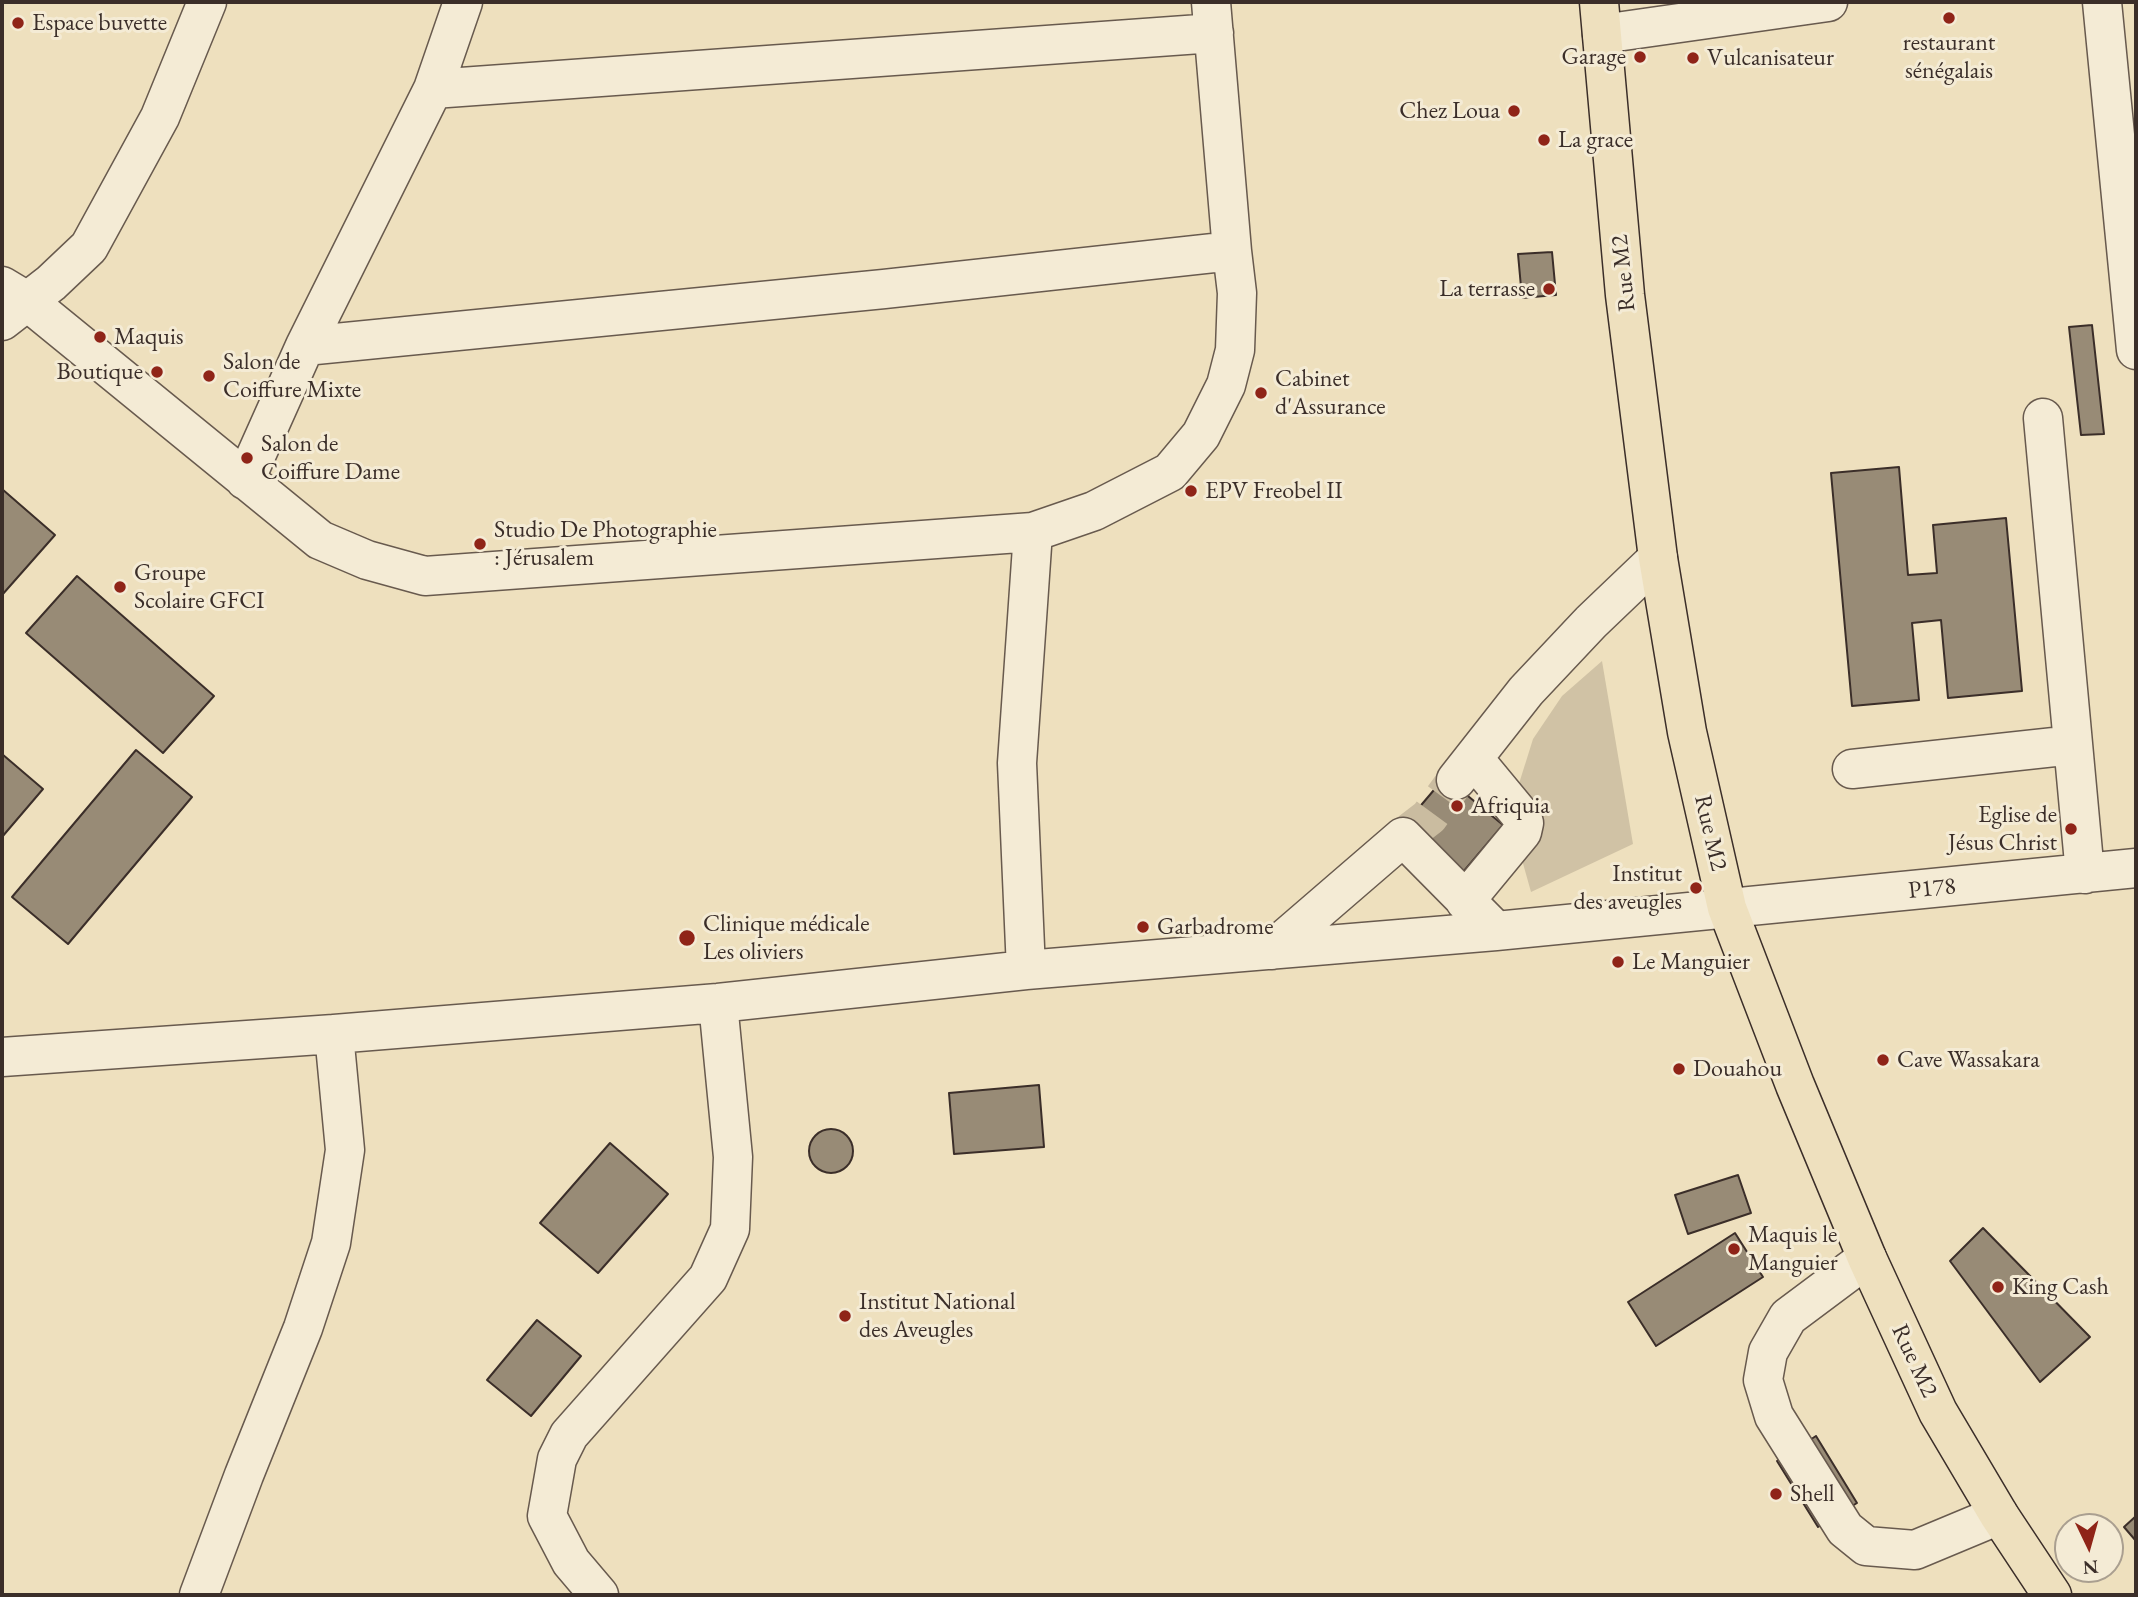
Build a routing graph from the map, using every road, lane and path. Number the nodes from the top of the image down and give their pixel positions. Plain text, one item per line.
1 (207, 2) edge
2 (463, 2) edge
3 (1828, 2) edge
4 (2102, 2) edge
5 (1212, 17) edge
6 (1601, 18) edge
7 (433, 89) junction
8 (1232, 251) junction
9 (10, 303) edge
10 (305, 346) junction
11 (2136, 350) edge
12 (2043, 418) dead end
13 (245, 480) junction
14 (1033, 531) junction
15 (1658, 558) junction
16 (2073, 745) junction
17 (1852, 769) dead end
18 (2136, 868) edge
19 (2085, 874) junction
20 (1465, 901) junction
21 (1727, 908) junction
22 (1496, 931) junction
23 (1272, 950) junction
24 (1026, 970) junction
25 (718, 1003) junction
26 (334, 1034) junction
27 (2, 1056) edge
28 (1867, 1258) junction
29 (1999, 1515) junction
30 (199, 1595) edge
31 (599, 1595) edge
32 (2052, 1595) edge

1 - 9 street
2 - 7 street
3 - 6 street
4 - 11 street
5 - 7 street
5 - 8 street
6 - 15 main road, Rue M2
7 - 10 street
8 - 10 street
8 - 14 street
9 - 13 street
10 - 13 street
12 - 16 street
13 - 14 street
14 - 24 street
15 - 20 street
15 - 21 main road, Rue M2
16 - 17 street
16 - 19 street
18 - 19 street, P178
19 - 21 street, P178
20 - 22 street
20 - 23 street
21 - 22 street, P178
21 - 28 main road, Rue M2
22 - 23 street, P178
23 - 24 street, P178
24 - 25 street, P178
25 - 26 street, P178
25 - 31 street
26 - 27 street, P178
26 - 30 street
28 - 29 main road, Rue M2
28 - 29 street
29 - 32 main road, Rue M2

